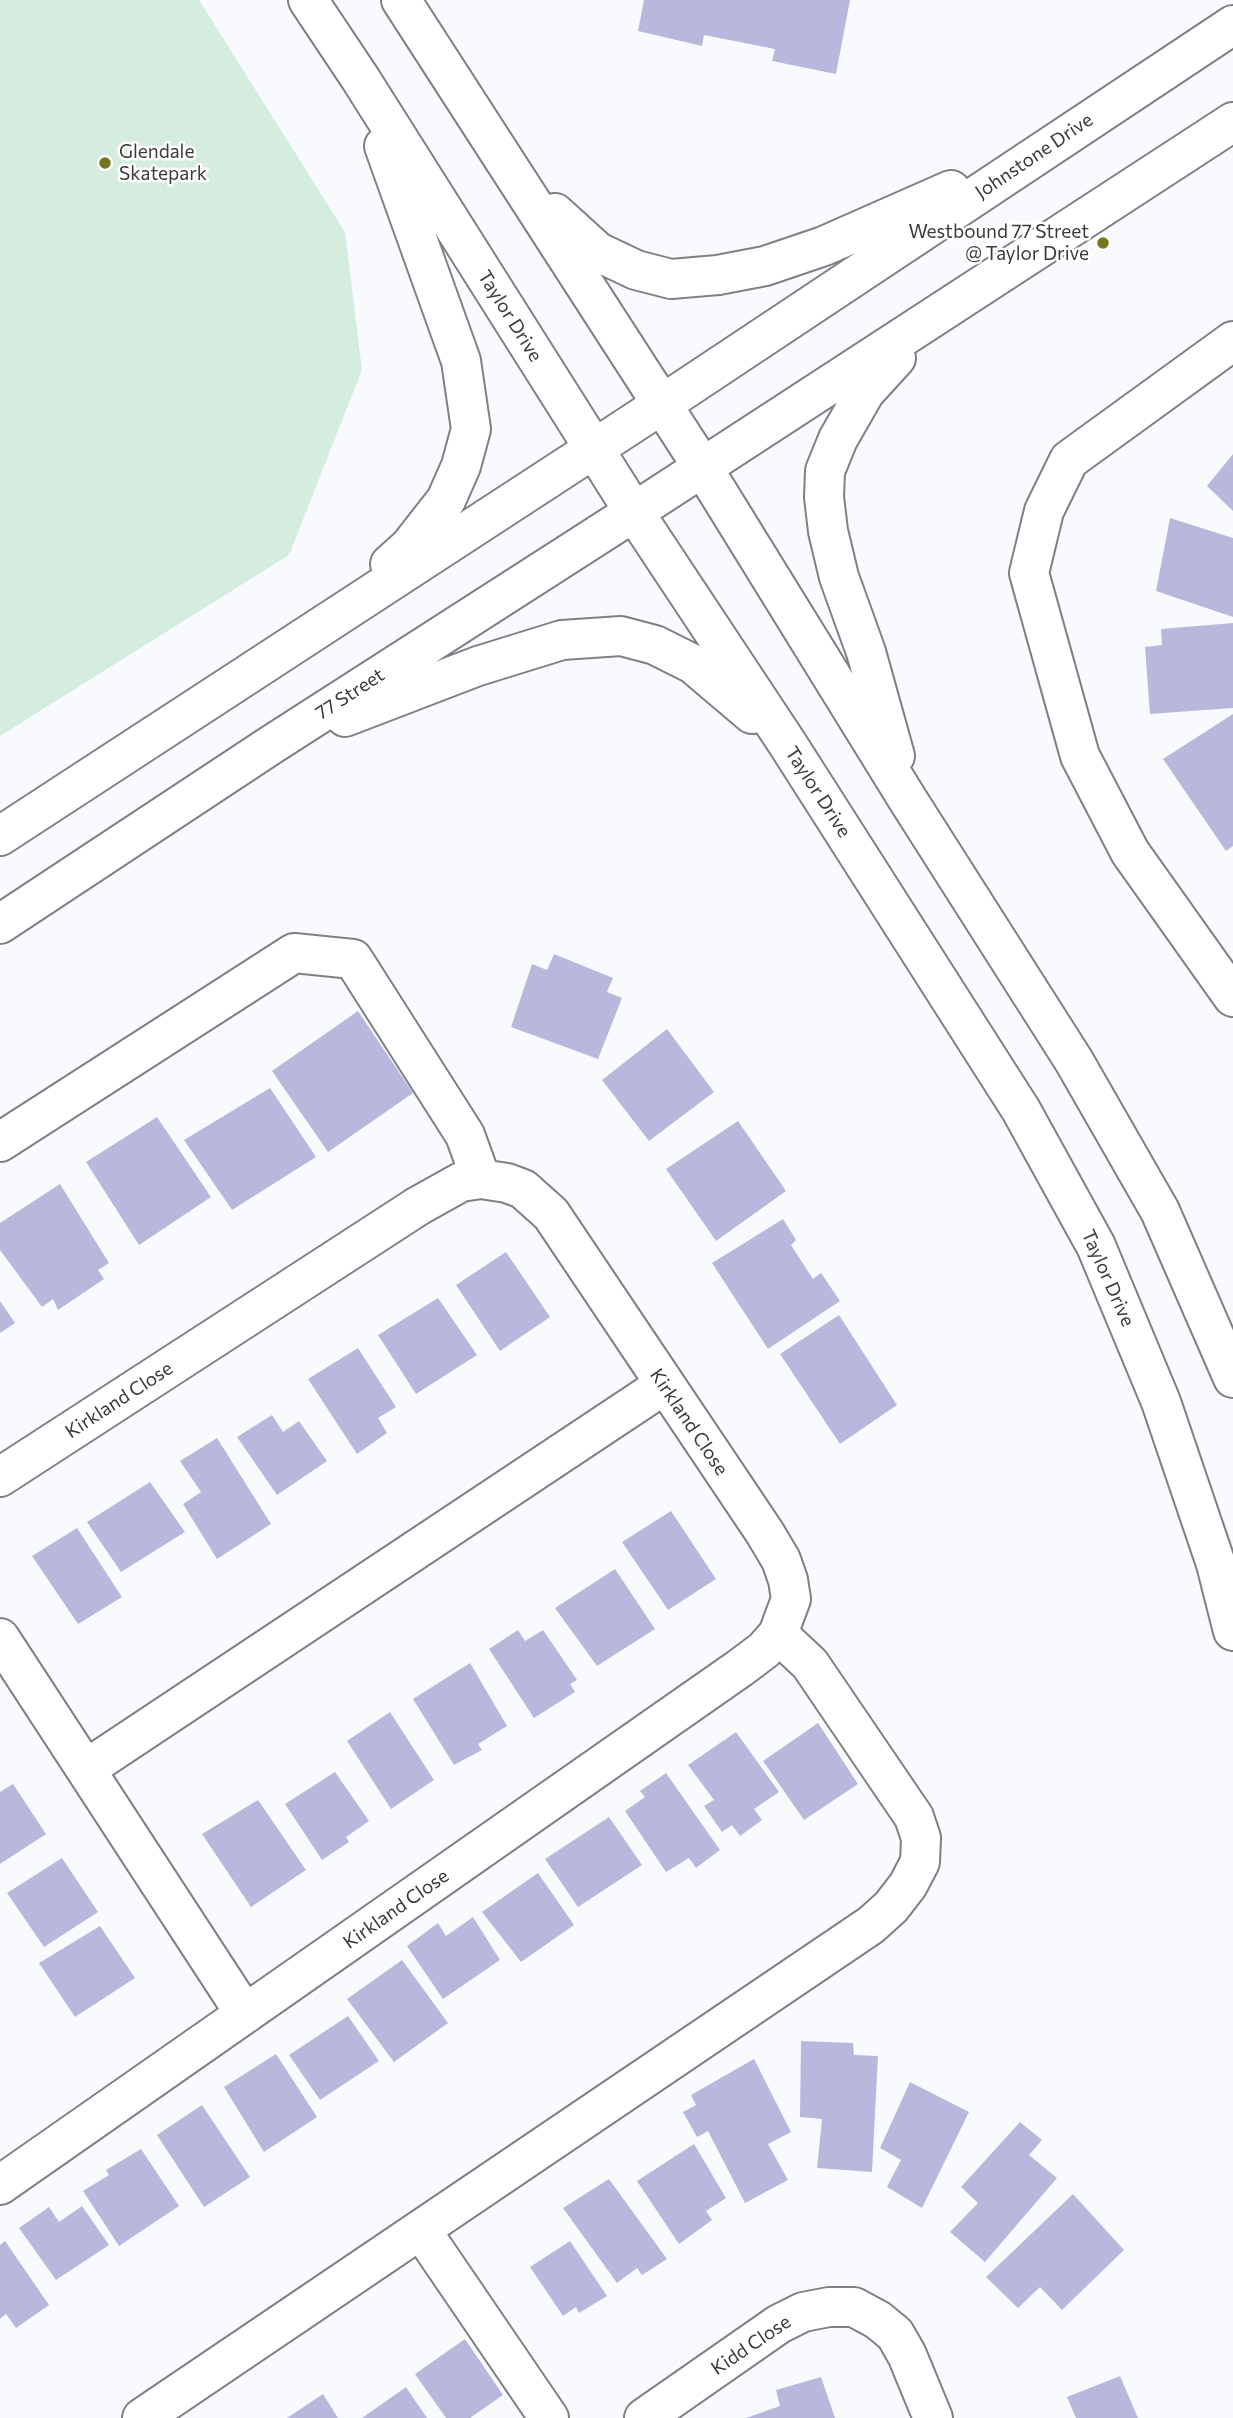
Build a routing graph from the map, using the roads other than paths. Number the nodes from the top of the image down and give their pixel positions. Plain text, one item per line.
1 (308, 0) edge
2 (401, 0) edge
3 (1233, 25) edge
4 (360, 78) junction
5 (1233, 122) edge
6 (1049, 146) junction
7 (516, 177) junction
8 (933, 318) junction
9 (1233, 341) edge
10 (661, 405) junction
11 (594, 448) junction
12 (703, 468) junction
13 (635, 512) junction
14 (318, 630) junction
15 (787, 743) junction
16 (271, 745) junction
17 (908, 800) junction
18 (0, 836) edge
19 (0, 925) edge
20 (1233, 997) edge
21 (0, 1142) edge
22 (481, 1179) junction
23 (1233, 1378) edge
24 (664, 1385) junction
25 (0, 1477) edge
26 (1233, 1631) edge
27 (778, 1634) junction
28 (0, 1638) edge
29 (86, 1769) junction
30 (245, 2014) junction
31 (4, 2174) edge
32 (421, 2230) junction
33 (142, 2418) edge
34 (549, 2418) edge
35 (644, 2418) edge
36 (933, 2418) edge

1 - 4 main road, Taylor Drive
2 - 7 main road
3 - 6 main road, Johnstone Drive
4 - 11 main road, Taylor Drive
4 - 14 main road
5 - 8 main road
6 - 7 main road
6 - 10 main road, Johnstone Drive
7 - 10 main road
8 - 12 main road
8 - 17 main road
9 - 20 main road
10 - 11 main road
10 - 12 main road
11 - 13 main road, Taylor Drive
11 - 14 main road
12 - 13 main road, 77 Street
12 - 17 main road
13 - 15 main road, Taylor Drive
13 - 16 main road, 77 Street
14 - 18 main road
15 - 16 main road
15 - 26 main road, Taylor Drive
16 - 19 main road, 77 Street
17 - 23 main road
21 - 22 main road
22 - 24 main road, Kirkland Close
22 - 25 main road, Kirkland Close
24 - 27 main road, Kirkland Close
24 - 29 main road
27 - 30 main road, Kirkland Close
27 - 32 main road
28 - 29 main road
29 - 30 main road
30 - 31 main road, Kirkland Close
32 - 33 main road
32 - 34 main road
35 - 36 main road, Kidd Close

